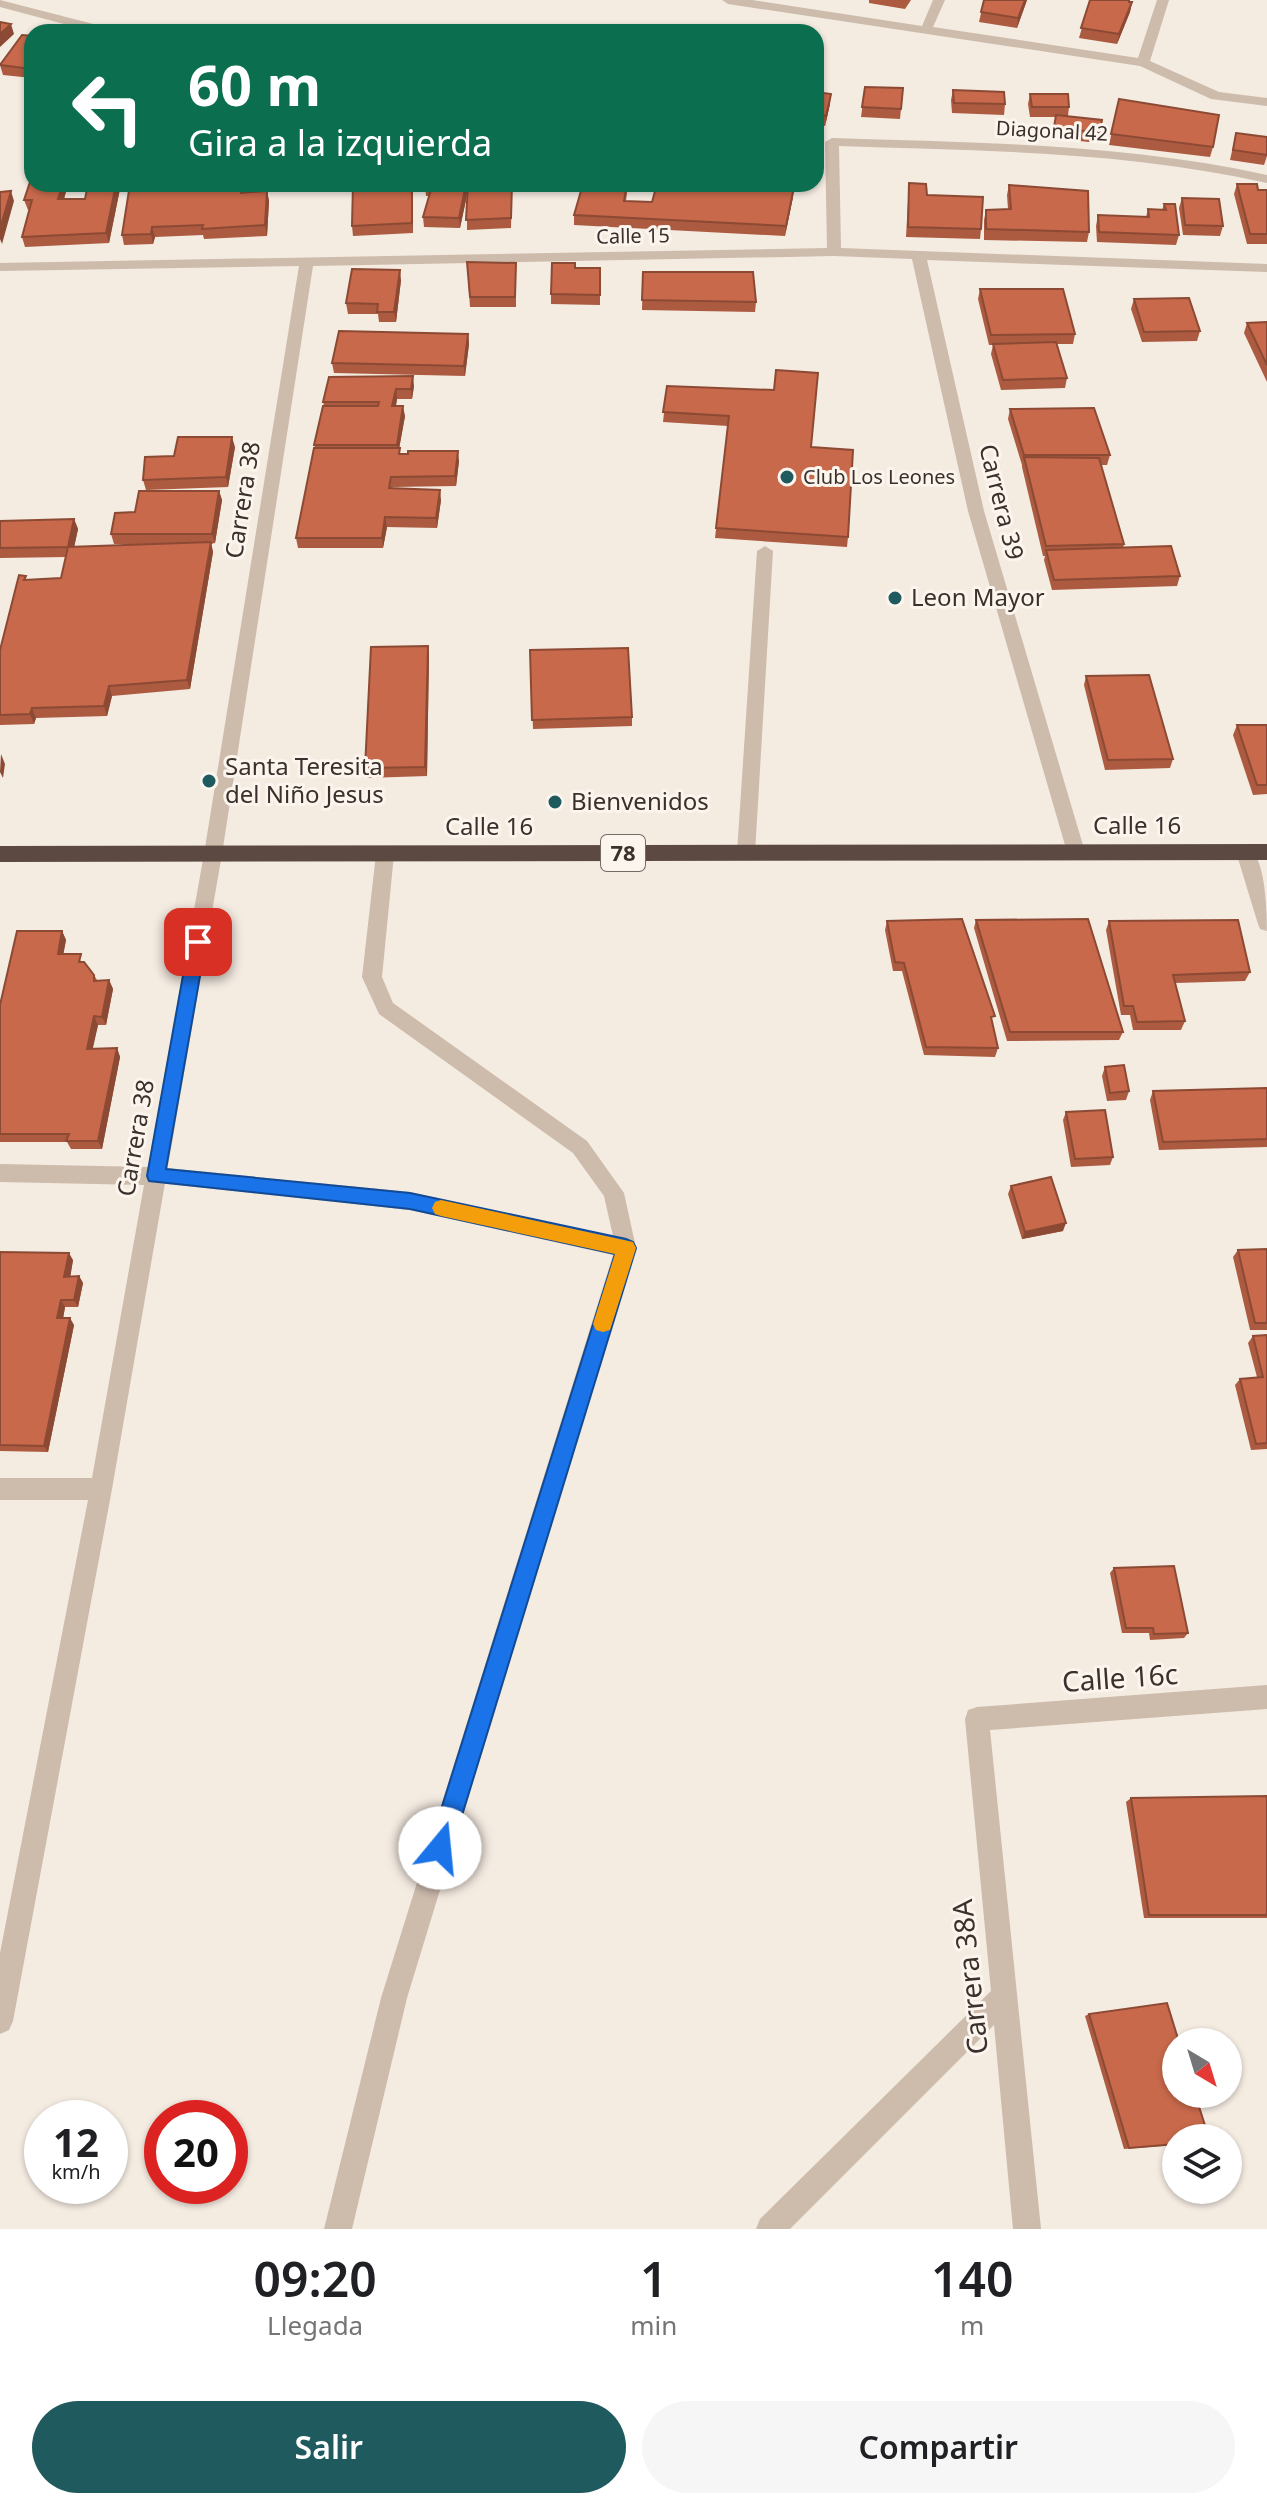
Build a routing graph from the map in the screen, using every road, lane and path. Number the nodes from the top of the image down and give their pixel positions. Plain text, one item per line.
1 (728, 0) edge
2 (939, 0) edge
3 (1163, 0) edge
4 (0, 3) edge
5 (79, 24) edge
6 (926, 30) junction
7 (1143, 63) junction
8 (1267, 102) edge
9 (1267, 179) edge
10 (834, 252) junction
11 (918, 253) junction
12 (307, 262) junction
13 (0, 267) edge
14 (1267, 268) edge
15 (765, 551) dead end
16 (1076, 852) junction
17 (1256, 852) edge
18 (746, 853) junction
19 (0, 854) edge
20 (213, 854) junction
21 (385, 854) junction
22 (1267, 924) edge
23 (0, 1173) edge
24 (156, 1176) junction
25 (626, 1248) junction
26 (0, 1489) edge
27 (101, 1489) junction
28 (1267, 1697) edge
29 (977, 1719) joint
30 (9, 1919) edge
31 (1004, 1996) junction
32 (0, 2021) edge
33 (338, 2229) edge
34 (770, 2229) edge
35 (1027, 2229) edge

1 - 6 street
2 - 6 street
3 - 7 street
4 - 5 street
6 - 7 street
7 - 8 street
9 - 10 street, Diagonal 42
10 - 11 street, Calle 15
10 - 12 street, Calle 15
11 - 14 street, Calle 15
11 - 16 street, Carrera 39
12 - 13 street, Calle 15
12 - 20 street, Carrera 38
15 - 18 street
16 - 17 highway, Calle 16 / 78
16 - 18 highway, Calle 16 / 78
17 - 22 street
18 - 21 highway, Calle 16 / 78
19 - 20 highway, Calle 16 / 78
20 - 21 highway, Calle 16 / 78
20 - 24 street, Carrera 38
21 - 25 street
23 - 24 street
24 - 25 street
24 - 27 street, Carrera 38
25 - 33 street
26 - 27 street
27 - 30 street, Carrera 38
28 - 29 street, Calle 16c
29 - 31 street, Carrera 38A
30 - 32 street, Carrera 38
31 - 34 street
31 - 35 street, Carrera 38A

